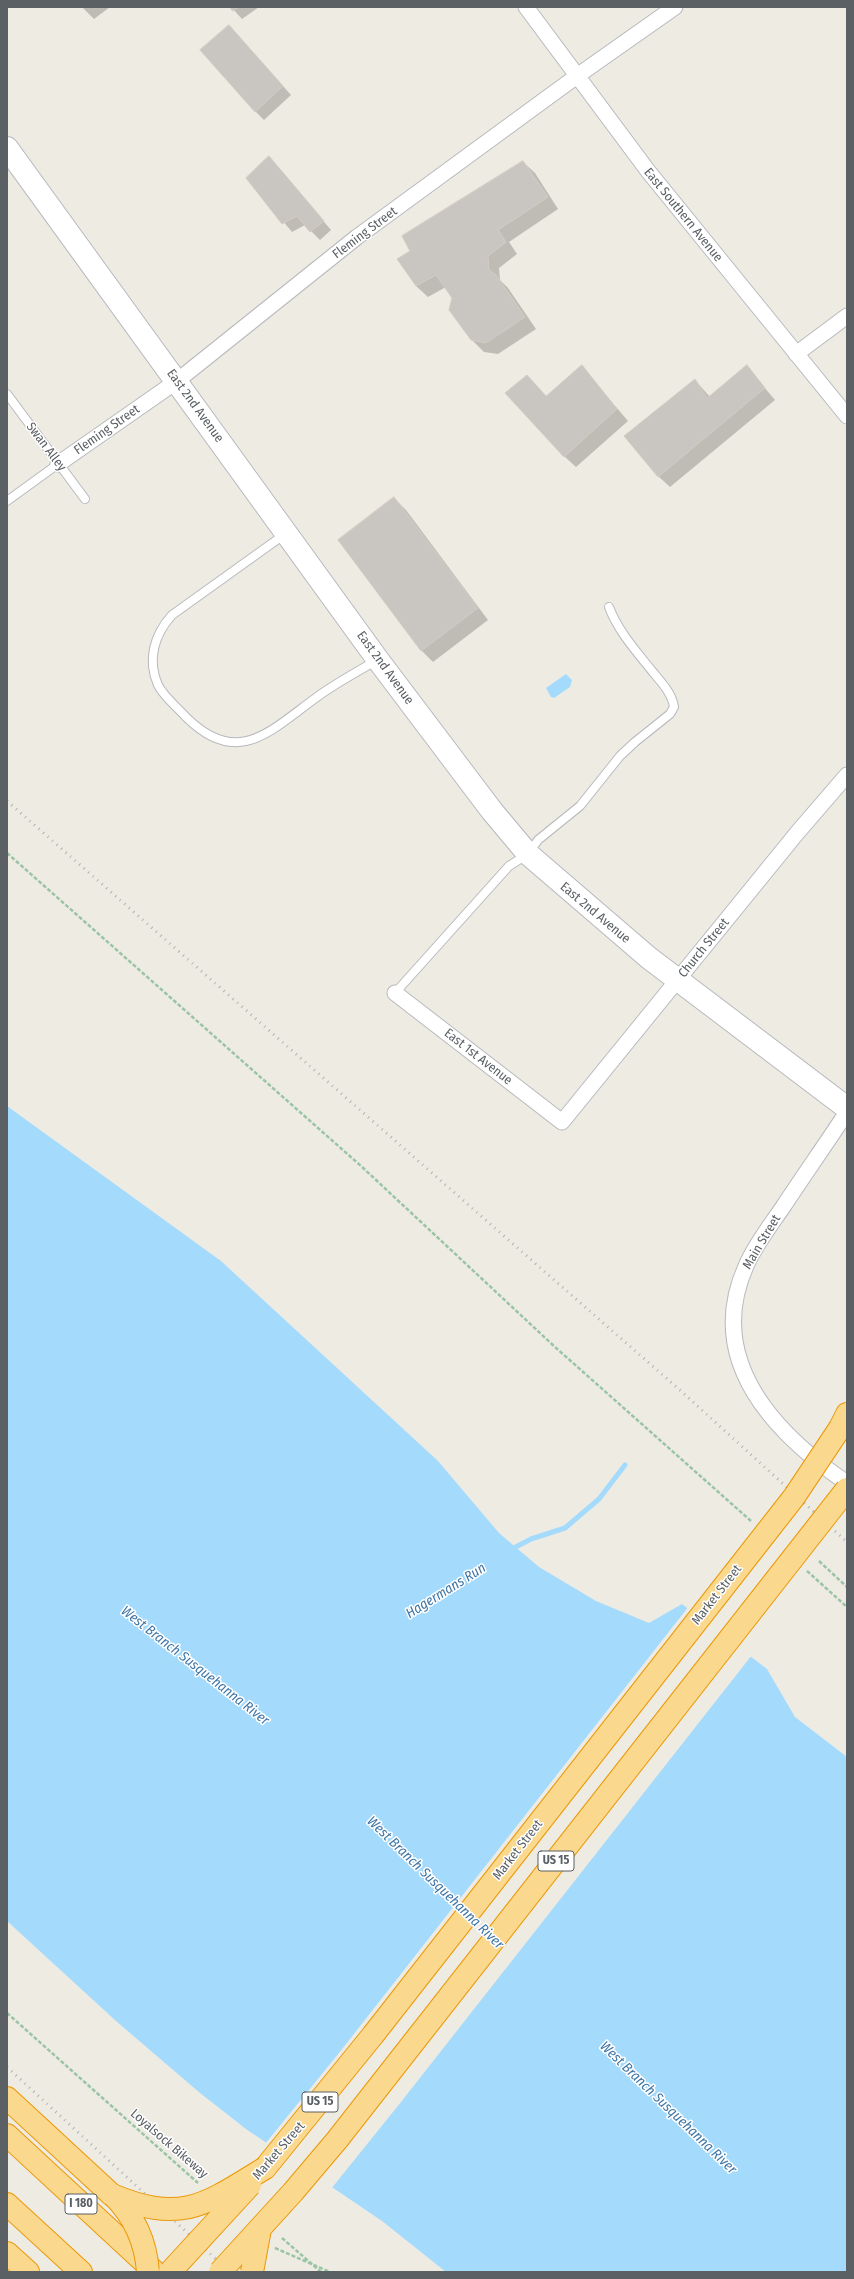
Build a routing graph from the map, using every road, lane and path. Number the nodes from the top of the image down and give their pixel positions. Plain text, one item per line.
1 (526, 7) edge
2 (675, 7) edge
3 (576, 76) junction
4 (7, 148) edge
5 (847, 316) edge
6 (796, 354) junction
7 (177, 381) junction
8 (7, 394) edge
9 (847, 416) edge
10 (58, 464) junction
11 (85, 499) dead end
12 (7, 501) edge
13 (287, 533) junction
14 (609, 607) dead end
15 (378, 660) junction
16 (847, 775) edge
17 (7, 853) edge
18 (528, 854) junction
19 (679, 979) junction
20 (395, 993) joint
21 (847, 1108) edge
22 (847, 1112) edge
23 (562, 1122) joint
24 (843, 1421) edge
25 (847, 1483) edge
26 (847, 1489) edge
27 (722, 1494) dead end
28 (819, 1561) dead end
29 (847, 1587) edge
30 (7, 2013) edge
31 (7, 2098) edge
32 (7, 2135) edge
33 (265, 2168) junction
34 (201, 2186) dead end
35 (112, 2195) junction
36 (7, 2204) edge
37 (265, 2238) junction
38 (282, 2238) dead end
39 (7, 2253) edge
40 (28, 2272) edge
41 (81, 2272) edge
42 (148, 2272) edge
43 (155, 2272) edge
44 (170, 2272) edge
45 (220, 2272) edge
46 (252, 2272) edge
47 (321, 2272) edge
48 (330, 2272) edge

1 - 3 street, East Southern Avenue
2 - 3 street, Fleming Street
3 - 6 street, East Southern Avenue
3 - 7 street, Fleming Street
4 - 7 street, East 2nd Avenue
5 - 6 street
6 - 9 street, East Southern Avenue
7 - 10 street, Fleming Street
7 - 13 street, East 2nd Avenue
8 - 10 lane, Swan Alley
10 - 11 lane, Swan Alley
10 - 12 lane
13 - 15 street, East 2nd Avenue
13 - 15 lane
14 - 18 lane
15 - 18 street, East 2nd Avenue
16 - 19 street, Church Street
17 - 27 path
18 - 19 street, East 2nd Avenue
18 - 20 lane
19 - 21 street, East 2nd Avenue
19 - 23 street, Church Street
20 - 23 street, East 1st Avenue
22 - 25 street, Main Street
24 - 33 highway, Market Street / US 15, bridge
26 - 37 highway, US 15, bridge
28 - 29 path
30 - 34 path, Loyalsock Bikeway
31 - 35 highway
32 - 43 highway, I 180
33 - 35 highway, bridge
33 - 44 highway, Market Street / US 15, bridge
35 - 42 highway, bridge
36 - 41 highway
37 - 45 highway, bridge
37 - 46 highway, bridge
37 - 48 path
38 - 47 path, bridge
39 - 40 highway

